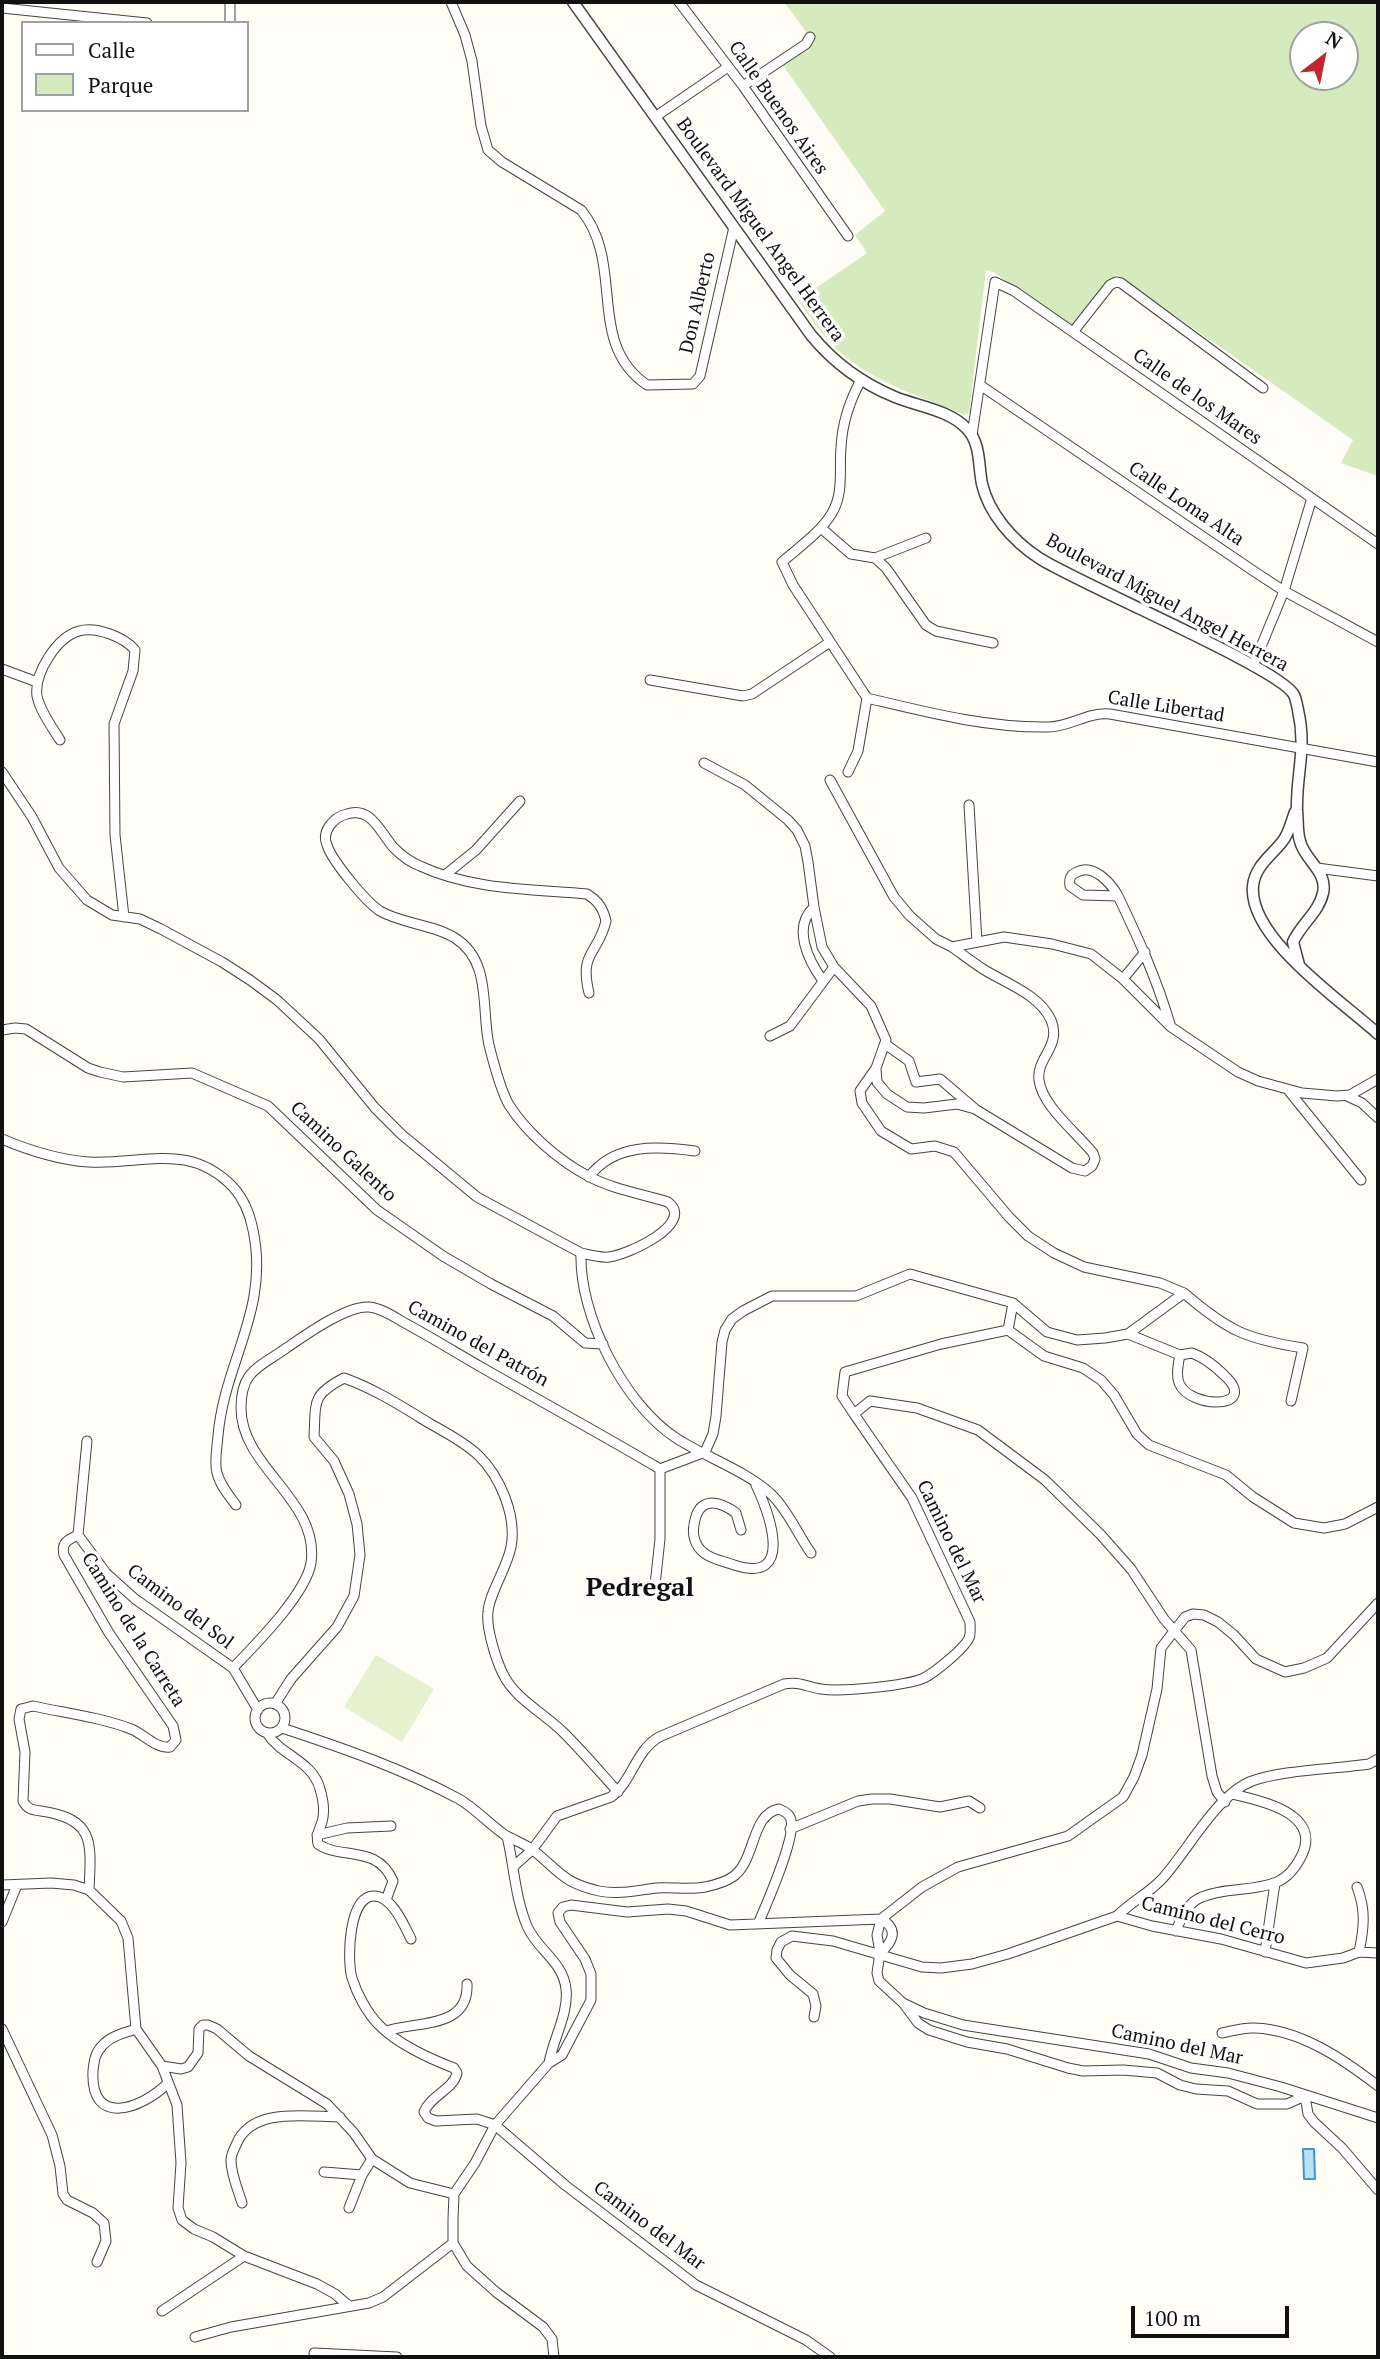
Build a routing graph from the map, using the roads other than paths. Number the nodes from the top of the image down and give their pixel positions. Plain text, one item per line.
1 (230, 2) edge
2 (451, 2) edge
3 (573, 2) edge
4 (679, 2) edge
5 (2, 8) edge
6 (128, 21) edge
7 (230, 21) edge
8 (810, 37) dead end
9 (728, 67) junction
10 (743, 86) junction
11 (655, 117) junction
12 (734, 227) junction
13 (848, 236) dead end
14 (1073, 332) junction
15 (861, 380) junction
16 (980, 385) junction
17 (1263, 388) dead end
18 (972, 435) junction
19 (1312, 498) junction
20 (821, 528) junction
21 (926, 538) dead end
22 (1378, 544) edge
23 (875, 558) junction
24 (1284, 591) junction
25 (830, 642) junction
26 (1378, 642) edge
27 (993, 643) dead end
28 (1253, 666) junction
29 (2, 669) edge
30 (650, 680) dead end
31 (37, 682) junction
32 (867, 698) junction
33 (60, 740) dead end
34 (1303, 748) junction
35 (1378, 762) edge
36 (704, 763) dead end
37 (2, 772) edge
38 (848, 772) dead end
39 (830, 780) dead end
40 (520, 801) dead end
41 (969, 805) dead end
42 (1297, 806) junction
43 (1317, 868) junction
44 (445, 875) junction
45 (1378, 876) edge
46 (1118, 896) junction
47 (814, 907) junction
48 (124, 917) junction
49 (977, 942) junction
50 (952, 947) junction
51 (1145, 953) junction
52 (1299, 965) junction
53 (834, 967) junction
54 (1123, 979) junction
55 (822, 981) junction
56 (589, 993) dead end
57 (1171, 1027) junction
58 (2, 1030) edge
59 (1378, 1034) edge
60 (770, 1036) dead end
61 (885, 1044) junction
62 (876, 1068) junction
63 (1378, 1079) edge
64 (1288, 1090) junction
65 (1345, 1096) junction
66 (975, 1109) junction
67 (1378, 1118) edge
68 (2, 1139) edge
69 (695, 1151) dead end
70 (589, 1177) junction
71 (1361, 1180) dead end
72 (581, 1253) junction
73 (1184, 1293) junction
74 (1013, 1303) junction
75 (1008, 1330) junction
76 (1128, 1334) junction
77 (603, 1344) junction
78 (1180, 1355) junction
79 (233, 1370) junction
80 (242, 1388) junction
81 (1291, 1401) dead end
82 (854, 1413) junction
83 (87, 1441) dead end
84 (705, 1452) junction
85 (660, 1469) junction
86 (754, 1480) junction
87 (236, 1505) dead end
88 (1378, 1507) edge
89 (741, 1530) dead end
90 (78, 1535) junction
91 (811, 1553) dead end
92 (655, 1585) dead end
93 (1378, 1603) edge
94 (1174, 1633) junction
95 (233, 1668) junction
96 (275, 1704) junction
97 (258, 1710) junction
98 (282, 1728) junction
99 (267, 1733) junction
100 (1378, 1759) edge
101 (618, 1792) junction
102 (1232, 1794) junction
103 (1225, 1802) junction
104 (980, 1808) dead end
105 (391, 1826) dead end
106 (790, 1829) junction
107 (317, 1835) junction
108 (507, 1836) junction
109 (532, 1850) junction
110 (513, 1867) junction
111 (1275, 1883) junction
112 (2, 1885) edge
113 (17, 1885) junction
114 (1357, 1887) dead end
115 (89, 1890) junction
116 (386, 1900) junction
117 (1117, 1916) junction
118 (881, 1919) junction
119 (2, 1922) edge
120 (758, 1924) junction
121 (1176, 1931) junction
122 (411, 1939) dead end
123 (1265, 1952) junction
124 (1359, 1952) junction
125 (880, 1953) junction
126 (1378, 1953) edge
127 (467, 1984) dead end
128 (903, 2003) junction
129 (814, 2017) dead end
130 (2, 2029) edge
131 (136, 2029) junction
132 (386, 2031) junction
133 (1222, 2033) dead end
134 (549, 2063) junction
135 (162, 2066) junction
136 (168, 2083) junction
137 (1378, 2086) edge
138 (1305, 2096) junction
139 (340, 2117) junction
140 (1378, 2118) edge
141 (495, 2125) junction
142 (372, 2159) junction
143 (324, 2172) dead end
144 (362, 2175) junction
145 (1378, 2190) edge
146 (454, 2194) junction
147 (242, 2203) dead end
148 (349, 2208) dead end
149 (453, 2243) junction
150 (244, 2256) junction
151 (97, 2262) dead end
152 (349, 2306) junction
153 (162, 2311) dead end
154 (195, 2337) dead end
155 (314, 2353) dead end
156 (397, 2357) edge
157 (554, 2357) edge
158 (830, 2357) edge

1 - 7 street
2 - 12 street, Don Alberto
3 - 11 street, Boulevard Miguel Angel Herrera
4 - 9 street, Calle Buenos Aires
5 - 6 street
8 - 10 street
9 - 10 street, Calle Buenos Aires
9 - 11 street
10 - 13 street, Calle Buenos Aires
11 - 12 street, Boulevard Miguel Angel Herrera
12 - 15 street, Boulevard Miguel Angel Herrera
14 - 16 street, Calle de los Mares
14 - 17 street
14 - 19 street, Calle de los Mares
15 - 18 street, Boulevard Miguel Angel Herrera
15 - 20 street
16 - 18 street
16 - 24 street, Calle Loma Alta
18 - 28 street, Boulevard Miguel Angel Herrera
19 - 22 street, Calle de los Mares
19 - 24 street
20 - 23 street
20 - 25 street
21 - 23 street
23 - 27 street
24 - 26 street, Calle Loma Alta
24 - 28 street
25 - 30 street
25 - 32 street
28 - 34 street, Boulevard Miguel Angel Herrera
29 - 31 street
31 - 33 street
31 - 48 street
32 - 34 street, Calle Libertad
32 - 38 street
34 - 35 street, Calle Libertad
34 - 42 street, Boulevard Miguel Angel Herrera
36 - 47 street
37 - 48 street
39 - 50 street
40 - 44 street
41 - 49 street
42 - 43 street
42 - 52 street
43 - 45 street
43 - 52 street
44 - 56 street
44 - 70 street
46 - 46 street
46 - 51 street
47 - 53 street
47 - 55 street
48 - 72 street
49 - 50 street
49 - 54 street
50 - 66 street
51 - 54 street
51 - 57 street
52 - 59 street
53 - 55 street
53 - 61 street
54 - 57 street
55 - 60 street
57 - 64 street
58 - 77 street, Camino Galento
61 - 62 street
61 - 66 street
62 - 66 street
62 - 73 street
63 - 65 street
64 - 65 street
64 - 71 street
65 - 67 street
68 - 79 street
69 - 70 street
70 - 72 street
72 - 77 street
73 - 76 street
73 - 81 street
74 - 75 street
74 - 76 street
74 - 84 street
75 - 82 street, Camino del Mar
75 - 88 street
76 - 78 street
77 - 84 street
78 - 78 street
79 - 80 street
79 - 87 street
80 - 85 street, Camino del Patrón
80 - 95 street
82 - 94 street
82 - 101 street, Camino del Mar
83 - 90 street
84 - 85 street
84 - 86 street
85 - 92 street
86 - 89 street
86 - 91 street
90 - 95 street, Camino del Sol
90 - 115 street, Camino de la Carreta
93 - 94 street
94 - 103 street
94 - 118 street
95 - 97 street, Camino del Sol
96 - 97 street
96 - 98 street
96 - 101 street
97 - 99 street
98 - 99 street
98 - 108 street
99 - 107 street
100 - 102 street
101 - 109 street
102 - 103 street
102 - 111 street
103 - 117 street
104 - 106 street
105 - 107 street
106 - 109 street
106 - 120 street
107 - 116 street
108 - 109 street
108 - 110 street
109 - 110 street
110 - 134 street
111 - 121 street
111 - 123 street
112 - 113 street
113 - 115 street
113 - 119 street
114 - 124 street
115 - 131 street
116 - 122 street
116 - 132 street
117 - 121 street, Camino del Cerro
117 - 125 street, Camino del Cerro
118 - 120 street
118 - 125 street, Camino del Mar
118 - 125 street, Camino del Mar
120 - 134 street
121 - 123 street, Camino del Cerro
123 - 124 street, Camino del Cerro
124 - 126 street, Camino del Cerro
125 - 128 street, Camino del Mar
125 - 129 street, Camino del Cerro
127 - 132 street
128 - 138 street, Camino del Mar
128 - 138 street
130 - 151 street
131 - 135 street
131 - 136 street
132 - 141 street
133 - 137 street
134 - 141 street
135 - 136 street
135 - 139 street
136 - 150 street
138 - 140 street, Camino del Mar
138 - 145 street
139 - 142 street
139 - 147 street
141 - 146 street
141 - 158 street, Camino del Mar
142 - 144 street
142 - 146 street
143 - 144 street
144 - 148 street
146 - 149 street
149 - 152 street
149 - 157 street
150 - 152 street
150 - 153 street
152 - 154 street
155 - 156 street

